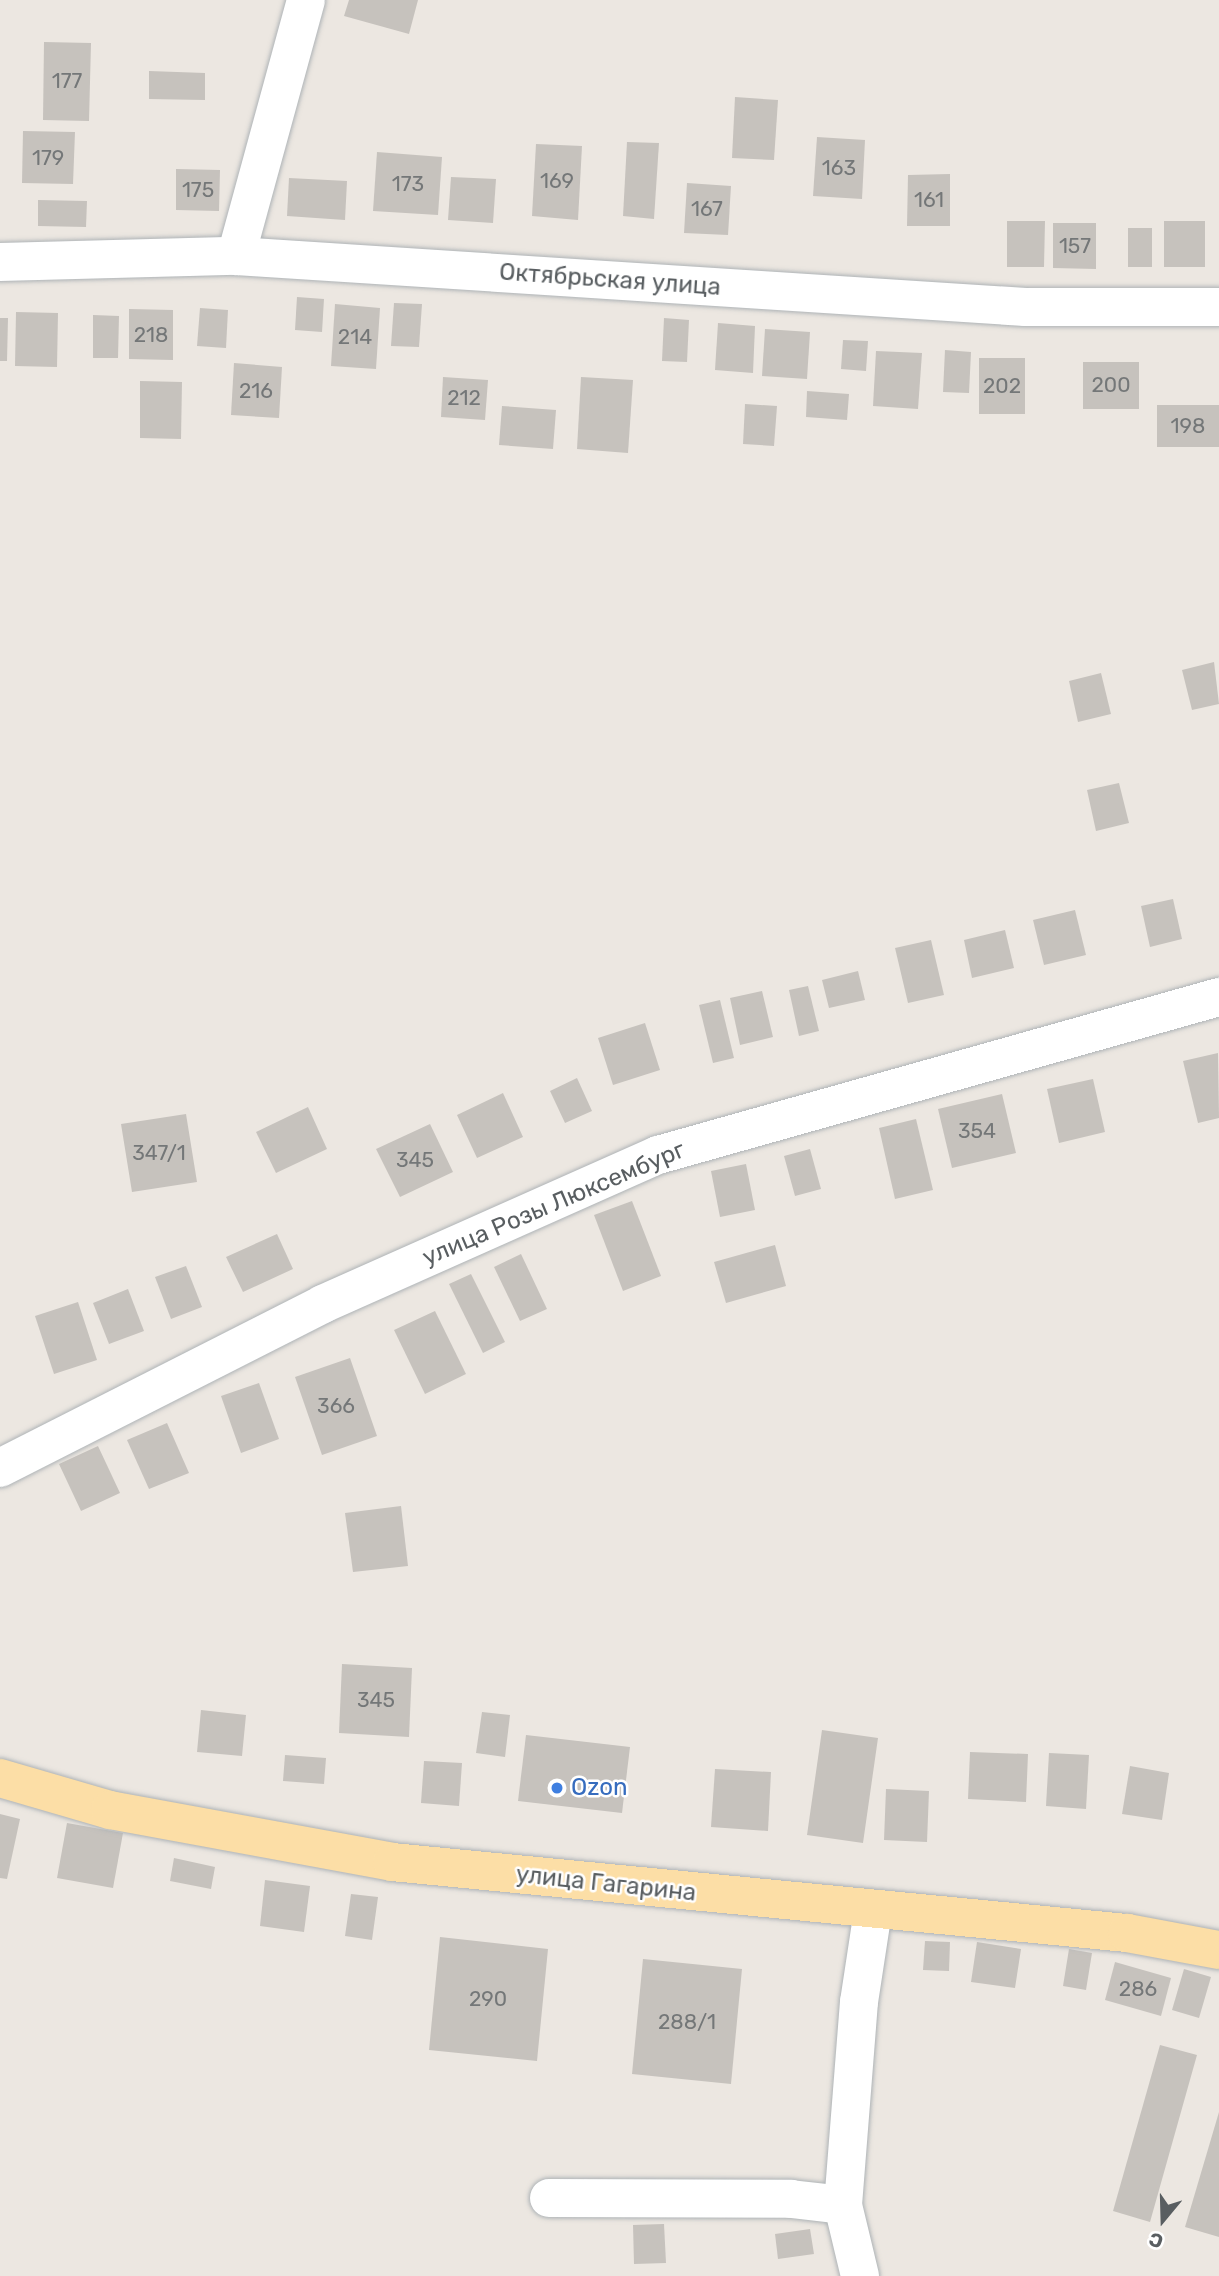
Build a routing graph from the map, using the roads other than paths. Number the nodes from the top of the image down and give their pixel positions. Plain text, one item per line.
1 (306, 0) edge
2 (236, 256) junction
3 (0, 262) edge
4 (1219, 307) edge
5 (1219, 996) edge
6 (0, 1468) edge
7 (0, 1778) edge
8 (873, 1911) junction
9 (1219, 1950) edge
10 (550, 2198) dead end
11 (843, 2205) junction
12 (860, 2276) edge

1 - 2 street
2 - 3 street, Октябрьская улица
2 - 4 street, Октябрьская улица
5 - 6 street, улица Розы Люксембург
7 - 8 main road, улица Гагарина
8 - 9 main road, улица Гагарина
8 - 11 street
10 - 11 street
11 - 12 street

